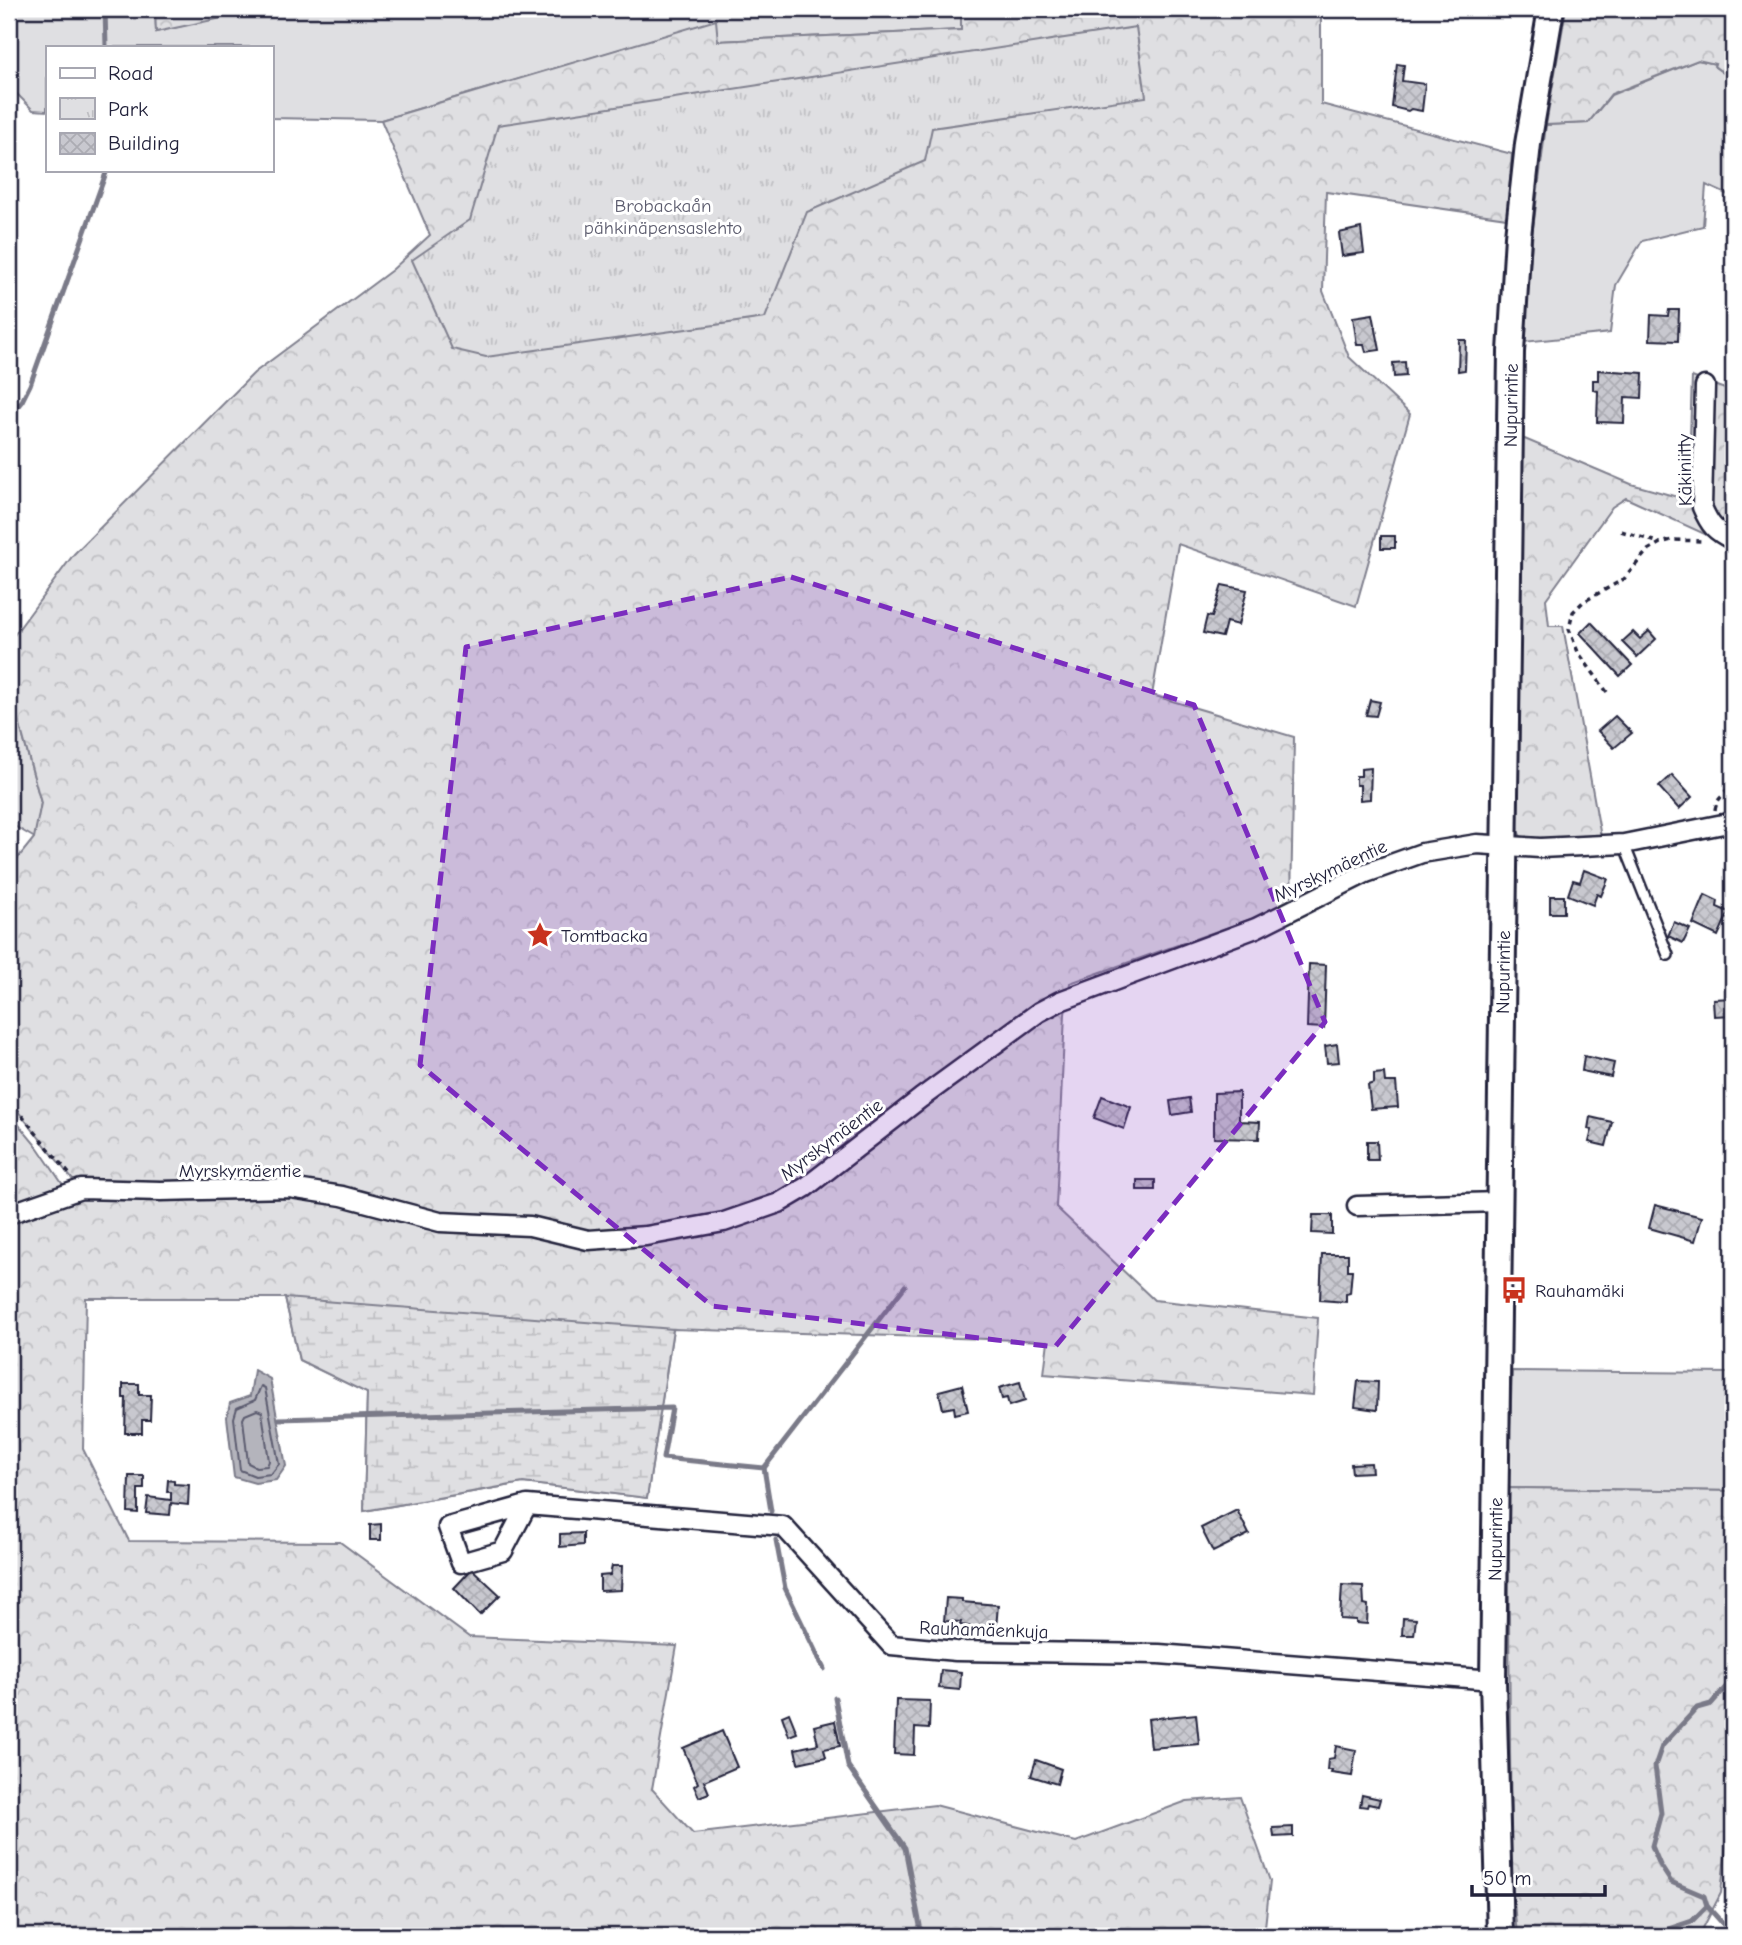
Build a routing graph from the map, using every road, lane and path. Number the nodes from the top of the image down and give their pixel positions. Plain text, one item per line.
1 (1551, 9) edge
2 (1705, 386) dead end
3 (1621, 531) dead end
4 (1733, 540) edge
5 (1706, 542) dead end
6 (1660, 543) junction
7 (1607, 692) dead end
8 (1733, 783) edge
9 (1733, 790) edge
10 (1724, 794) junction
11 (1725, 823) edge
12 (1624, 844) junction
13 (1503, 845) junction
14 (1668, 955) dead end
15 (9, 1100) edge
16 (81, 1189) junction
17 (1499, 1202) junction
18 (1357, 1206) dead end
19 (9, 1214) edge
20 (527, 1505) dead end
21 (1493, 1680) junction
22 (1500, 1936) edge

1 - 13 main road, Nupurintie
2 - 4 street, Käkiniitty
3 - 6 path
5 - 6 path
6 - 7 path
8 - 10 path
9 - 10 path
10 - 11 path
11 - 12 street, Myrskymäentie
12 - 13 street, Myrskymäentie
12 - 14 lane
13 - 16 street, Myrskymäentie
13 - 17 main road, Nupurintie
15 - 16 path
16 - 19 street, Myrskymäentie
17 - 18 street
17 - 21 main road, Nupurintie
20 - 21 street, Rauhamäenkuja
21 - 22 main road, Nupurintie

